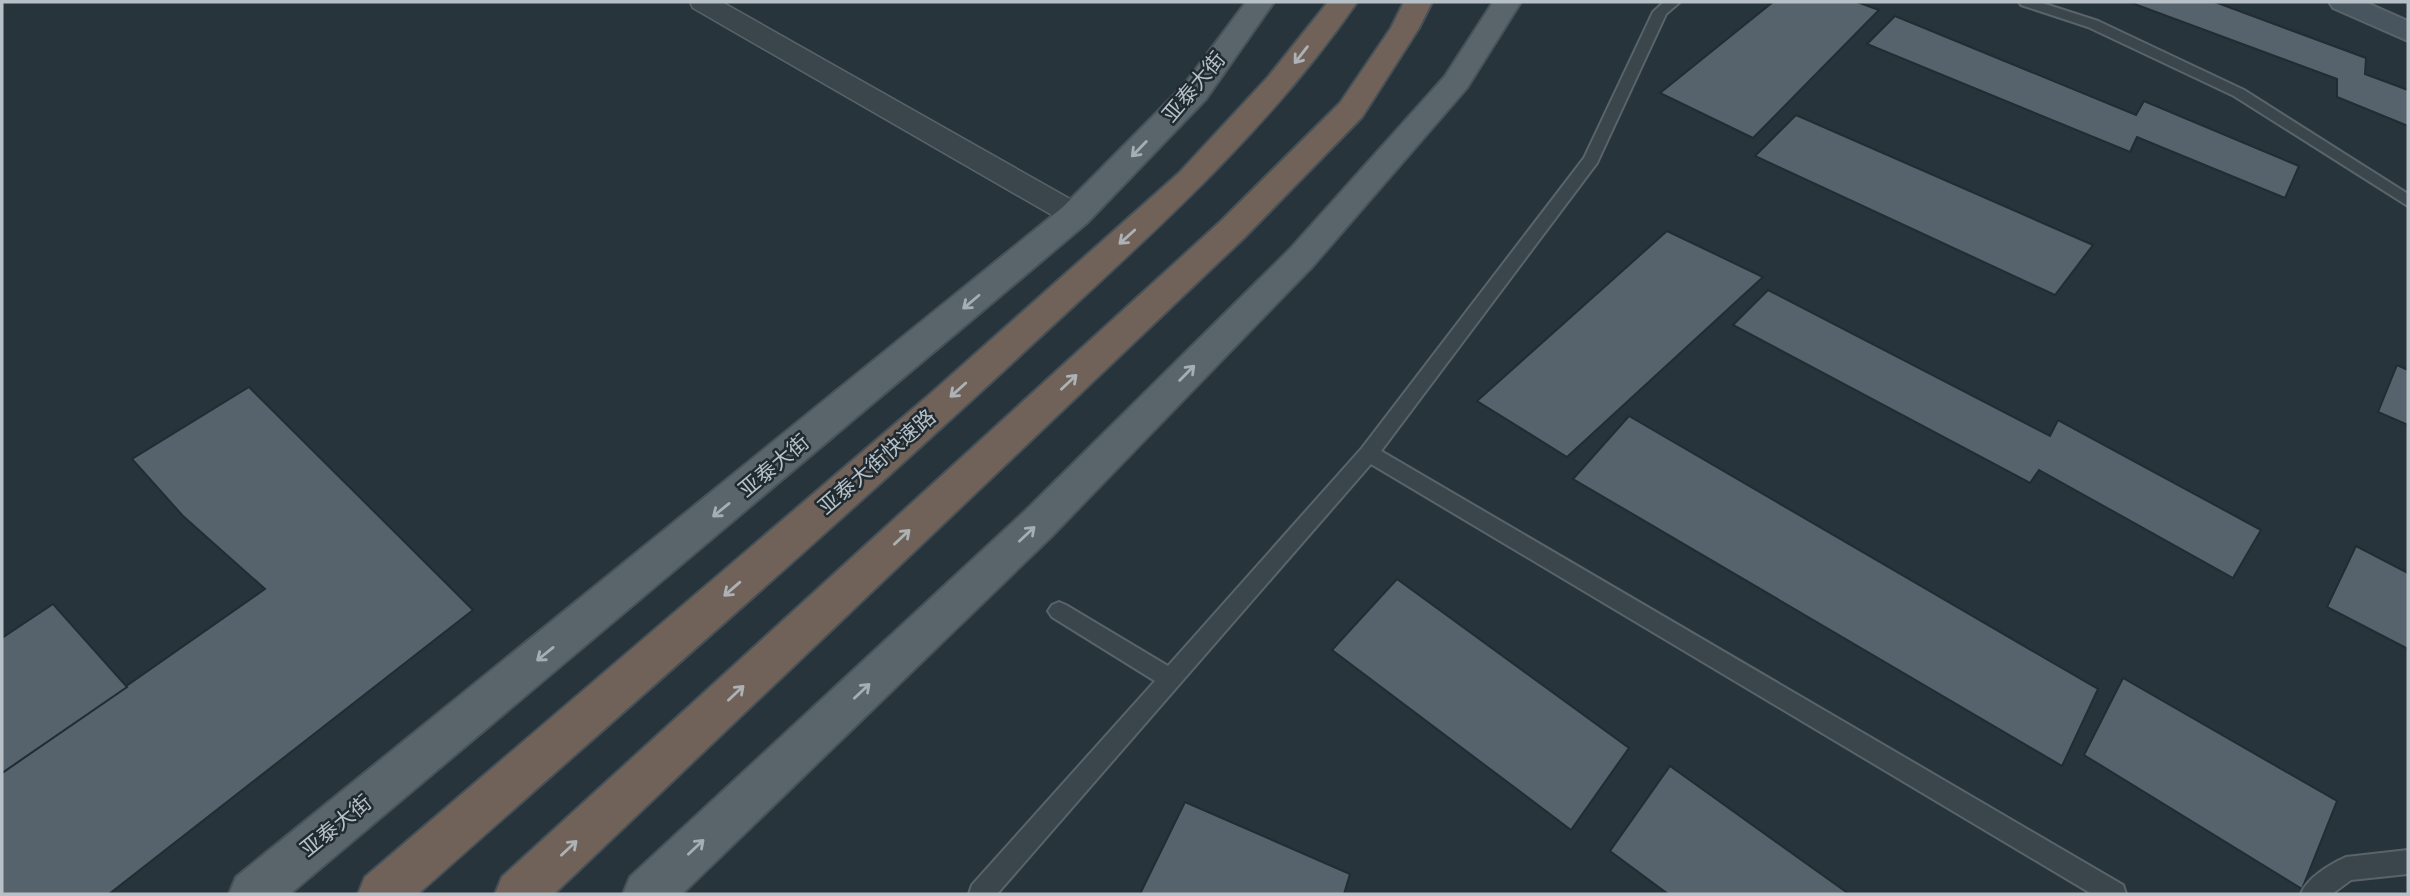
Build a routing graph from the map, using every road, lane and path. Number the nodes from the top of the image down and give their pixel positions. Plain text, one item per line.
1 (703, 2) edge
2 (1260, 2) edge
3 (1343, 2) edge
4 (1507, 2) edge
5 (1673, 2) edge
6 (2026, 2) edge
7 (2343, 2) edge
8 (1411, 15) edge
9 (2408, 32) edge
10 (2408, 201) edge
11 (1075, 215) junction
12 (1370, 453) junction
13 (1059, 611) dead end
14 (1171, 678) junction
15 (2408, 862) edge
16 (253, 894) edge
17 (382, 894) edge
18 (519, 894) edge
19 (647, 894) edge
20 (981, 894) edge
21 (2114, 894) edge
22 (2313, 894) edge

1 - 11 street
2 -> 11 main road, 亚泰大街
3 -> 17 highway, 亚泰大街快速路
19 -> 4 main road
5 - 12 lane
6 - 10 lane
7 - 9 street
18 -> 8 highway
11 -> 16 main road, 亚泰大街
12 - 14 lane
12 - 21 lane
13 - 14 lane
14 - 20 lane
15 - 22 lane

